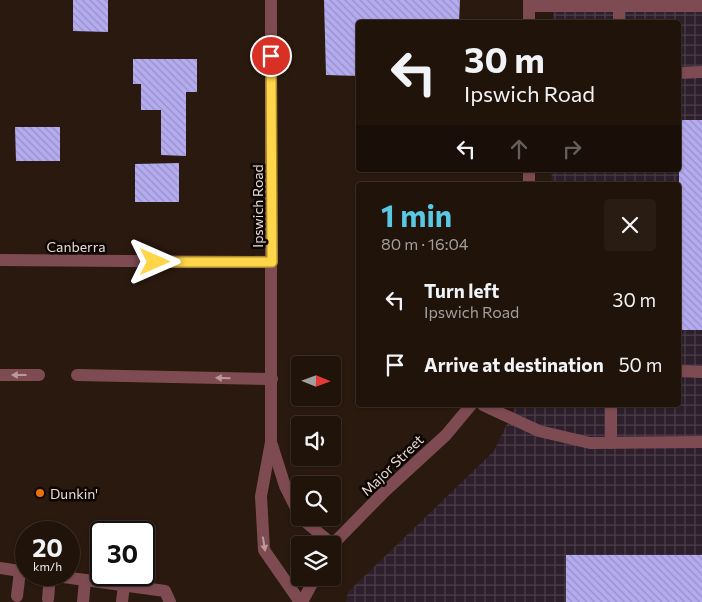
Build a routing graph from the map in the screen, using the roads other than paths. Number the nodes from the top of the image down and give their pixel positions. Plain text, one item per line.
1 (271, 0) edge
2 (529, 3) edge
3 (619, 3) edge
4 (702, 6) edge
5 (529, 20) edge
6 (618, 20) edge
7 (681, 72) edge
8 (702, 72) edge
9 (0, 260) edge
10 (272, 262) junction
11 (681, 371) edge
12 (702, 372) edge
13 (0, 375) edge
14 (39, 375) dead end
15 (76, 375) dead end
16 (272, 378) junction
17 (469, 407) edge
18 (487, 407) edge
19 (611, 407) edge
20 (271, 442) junction
21 (702, 442) edge
22 (611, 443) junction
23 (291, 498) edge
24 (311, 526) edge
25 (322, 536) edge
26 (341, 536) edge
27 (0, 568) edge
28 (15, 570) edge
29 (80, 579) edge
30 (85, 580) junction
31 (90, 581) edge
32 (19, 586) edge
33 (49, 586) edge
34 (124, 586) edge
35 (131, 586) edge
36 (310, 586) edge
37 (17, 596) dead end
38 (48, 599) dead end
39 (83, 602) edge
40 (122, 602) edge
41 (170, 602) edge
42 (301, 602) edge

1 - 10 street, Ipswich Road
2 - 3 street
2 - 5 street
3 - 4 street
3 - 6 street
7 - 8 street
9 - 10 street, Canberra
10 - 16 street, Ipswich Road
11 - 12 street
14 -> 13 street
16 -> 15 street
16 - 20 street, Ipswich Road
17 - 26 street, Major Street
18 - 22 street
19 - 22 street
20 - 23 street, Ipswich Road
20 -> 42 street, Ipswich Road
21 - 22 street
24 - 25 street, Ipswich Road
27 - 28 street
29 - 30 street
30 - 31 street
30 - 39 street
32 - 37 street
33 - 38 street
34 - 40 street
35 - 41 street
36 - 42 street

